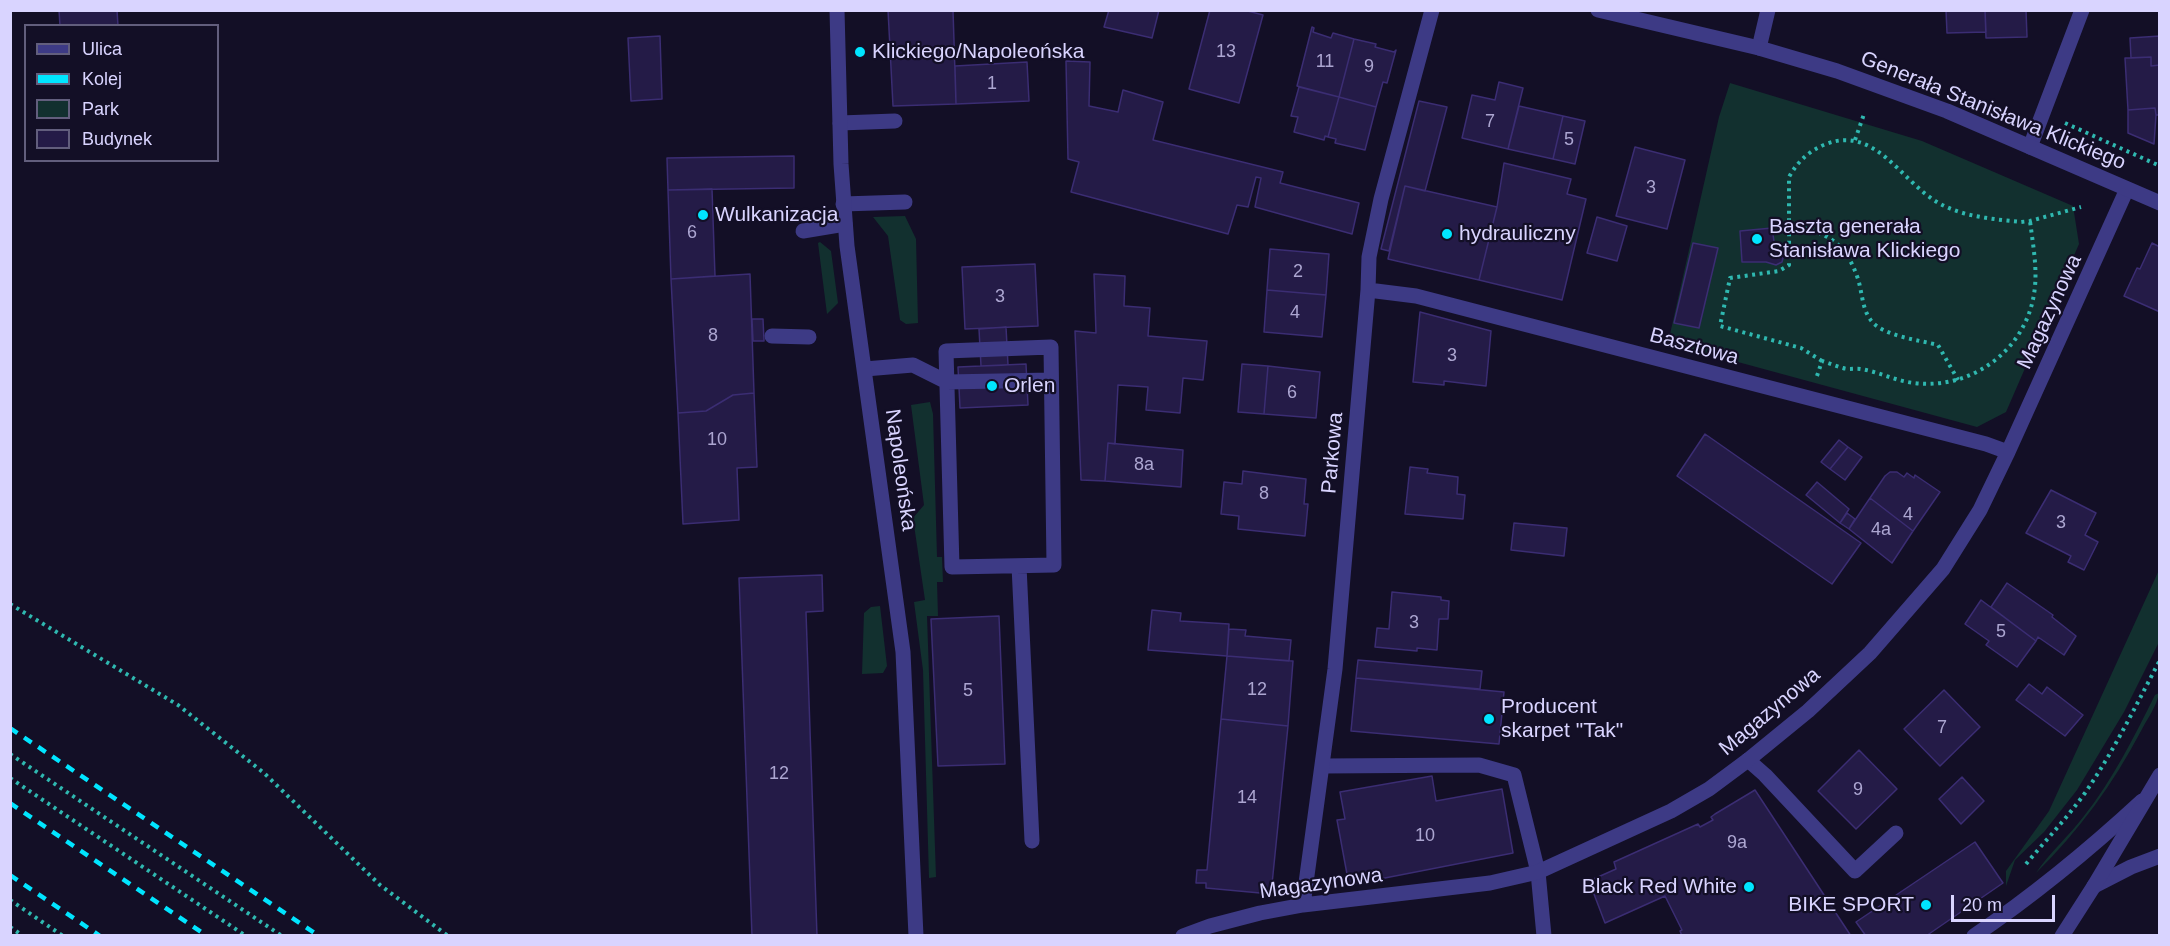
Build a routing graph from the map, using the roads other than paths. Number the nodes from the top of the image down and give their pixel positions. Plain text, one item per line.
1 (837, 10) edge
2 (1432, 10) edge
3 (1598, 10) edge
4 (1768, 10) edge
5 (2082, 10) edge
6 (1759, 48) junction
7 (895, 121) dead end
8 (840, 123) junction
9 (2030, 147) junction
10 (2127, 189) junction
11 (905, 202) dead end
12 (2160, 203) edge
13 (843, 204) junction
14 (845, 224) junction
15 (803, 231) dead end
16 (1368, 290) junction
17 (772, 336) dead end
18 (809, 337) dead end
19 (865, 369) junction
20 (1051, 380) junction
21 (947, 382) junction
22 (2008, 452) junction
23 (1019, 566) junction
24 (1748, 760) junction
25 (1323, 766) junction
26 (2160, 775) edge
27 (2149, 794) junction
28 (1896, 833) dead end
29 (1032, 841) dead end
30 (2160, 856) edge
31 (1538, 872) junction
32 (2094, 886) junction
33 (1303, 905) junction
34 (916, 936) edge
35 (1183, 936) edge
36 (1544, 936) edge
37 (1974, 936) edge
38 (2062, 936) edge

1 - 8 street, Napoleońska
2 - 16 street, Parkowa
3 - 6 street, Generała Stanisława Klickiego
4 - 6 street
5 - 9 street
6 - 9 street, Generała Stanisława Klickiego
7 - 8 street
8 - 13 street, Napoleońska
9 - 10 street, Generała Stanisława Klickiego
10 - 12 street, Generała Stanisława Klickiego
10 - 22 street, Magazynowa
11 - 13 street
13 - 14 street, Napoleońska
14 - 15 street
14 - 19 street, Napoleońska
16 - 22 street, Basztowa
16 - 25 street, Parkowa
17 - 18 street
19 - 21 street
19 - 34 street, Napoleońska
20 - 21 street
20 - 21 street
20 - 23 street
21 - 23 street
22 - 24 street, Magazynowa
23 - 29 street
24 - 28 street
24 - 31 street, Magazynowa
25 - 31 street
25 - 33 street, Parkowa
26 - 27 street
27 - 32 street
27 - 37 street
30 - 32 street
31 - 33 street, Magazynowa
31 - 36 street
32 - 38 street
33 - 35 street, Magazynowa

